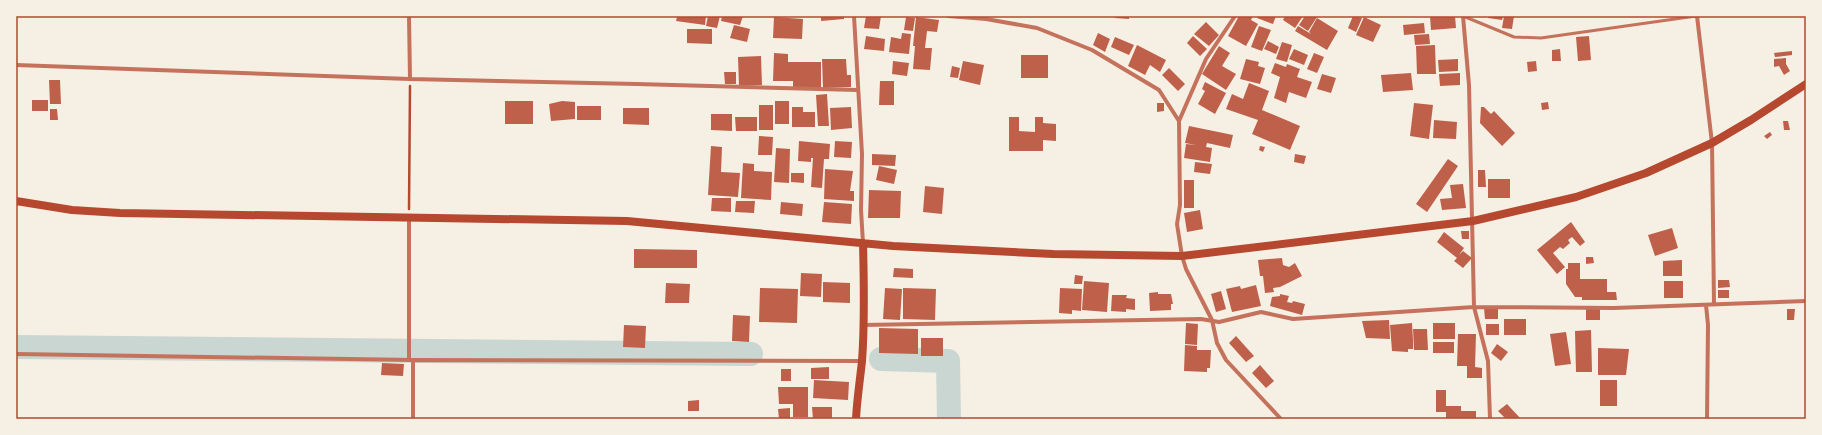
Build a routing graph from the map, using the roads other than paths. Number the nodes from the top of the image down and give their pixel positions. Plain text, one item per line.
1 (409, 16) edge
2 (854, 16) edge
3 (948, 16) edge
4 (1235, 16) edge
5 (1463, 16) edge
6 (1697, 16) edge
7 (16, 66) edge
8 (410, 79) junction
9 (1806, 84) edge
10 (857, 90) junction
11 (1180, 121) junction
12 (1712, 143) junction
13 (16, 202) edge
14 (409, 216) junction
15 (1472, 221) junction
16 (863, 243) junction
17 (1182, 256) junction
18 (1806, 301) edge
19 (1714, 304) junction
20 (1706, 305) junction
21 (1474, 307) junction
22 (1212, 320) junction
23 (862, 325) junction
24 (16, 354) edge
25 (411, 358) junction
26 (862, 361) junction
27 (413, 419) edge
28 (856, 419) edge
29 (1281, 419) edge
30 (1490, 419) edge
31 (1707, 419) edge

1 - 8 street
2 - 10 street
3 - 11 street
4 - 11 street
5 - 6 lane
5 - 15 street
6 - 12 street
7 - 8 street
8 - 10 street
9 - 12 main road
10 - 16 street
11 - 17 street
12 - 15 main road
12 - 19 street
13 - 14 main road
14 - 16 main road
14 - 25 street
15 - 17 main road
15 - 21 street
16 - 17 main road
16 - 23 main road
17 - 22 street
18 - 19 street
19 - 20 street
20 - 21 street
20 - 31 street
21 - 22 street
21 - 30 street
22 - 23 street
22 - 29 street
23 - 26 main road
24 - 25 street
25 - 26 street
25 - 27 street
26 - 28 main road

